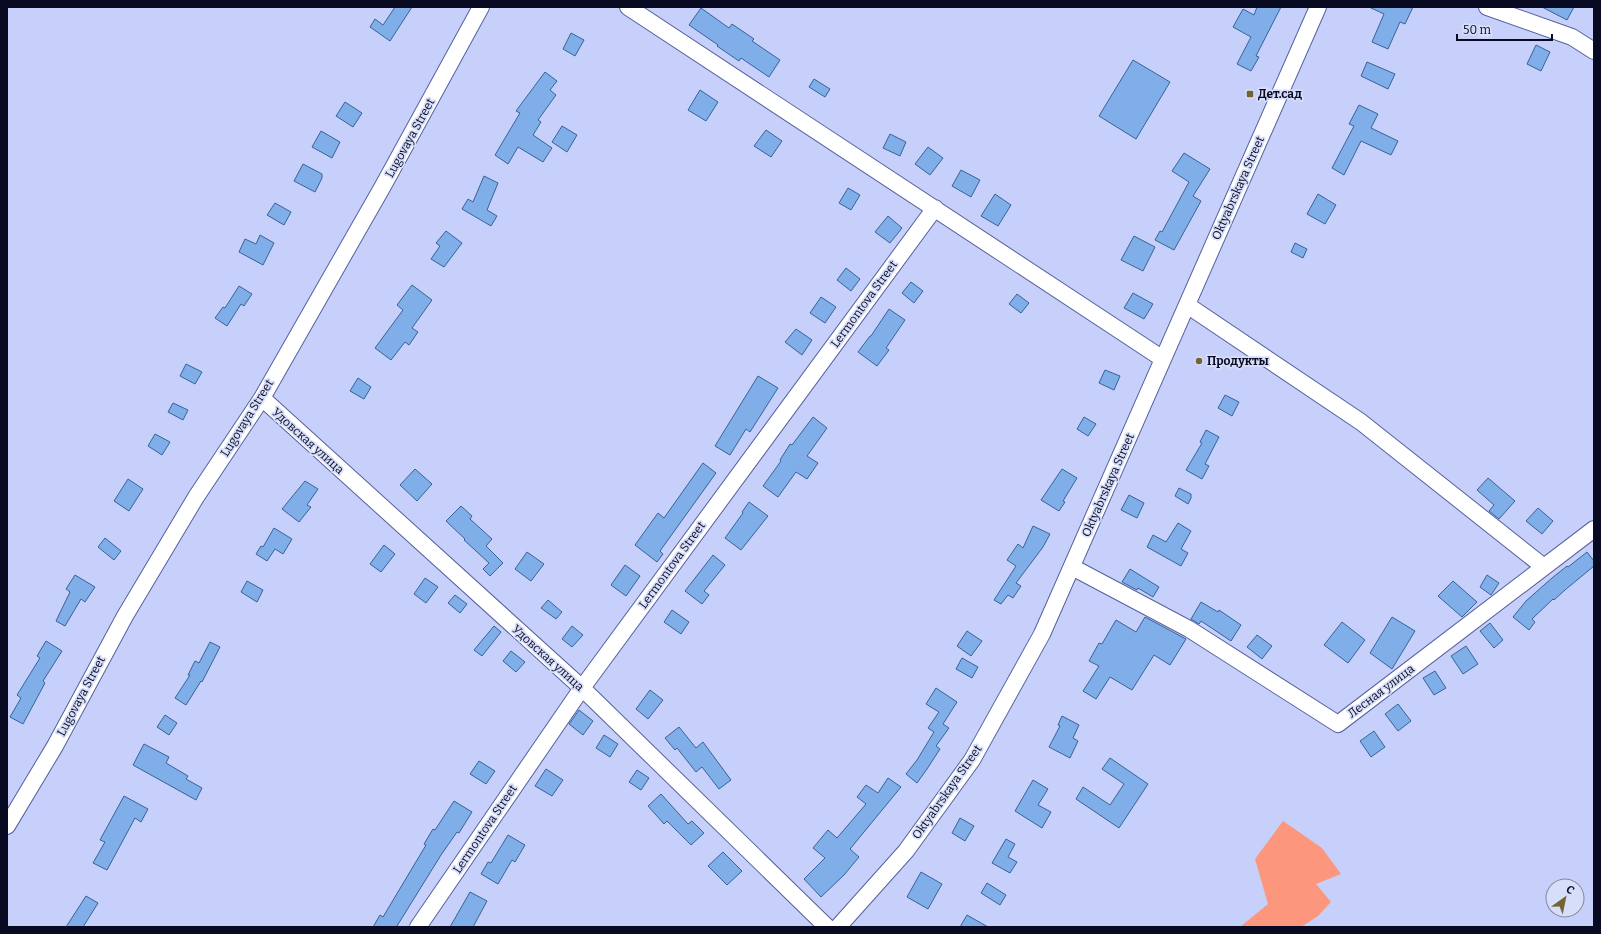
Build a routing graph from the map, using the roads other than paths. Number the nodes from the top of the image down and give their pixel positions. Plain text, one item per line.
1 (481, 7) edge
2 (628, 7) edge
3 (1318, 7) edge
4 (1487, 7) edge
5 (1594, 51) edge
6 (935, 208) junction
7 (1187, 305) junction
8 (1163, 359) junction
9 (262, 398) junction
10 (1594, 529) edge
11 (1072, 567) junction
12 (1544, 567) junction
13 (582, 688) junction
14 (7, 826) edge
15 (418, 927) edge
16 (827, 927) edge
17 (838, 927) edge

1 - 9 street, Lugovaya Street
2 - 6 street
3 - 7 street, Oktyabrskaya Street
4 - 5 street
6 - 8 street
6 - 13 street, Lermontova Street
7 - 8 street, Oktyabrskaya Street
7 - 12 street
8 - 11 street, Oktyabrskaya Street
9 - 13 street, Удовская улица
9 - 14 street, Lugovaya Street
10 - 12 street, Лесная улица
11 - 12 street, Лесная улица
11 - 17 street, Oktyabrskaya Street
13 - 15 street, Lermontova Street
13 - 16 street, Удовская улица

